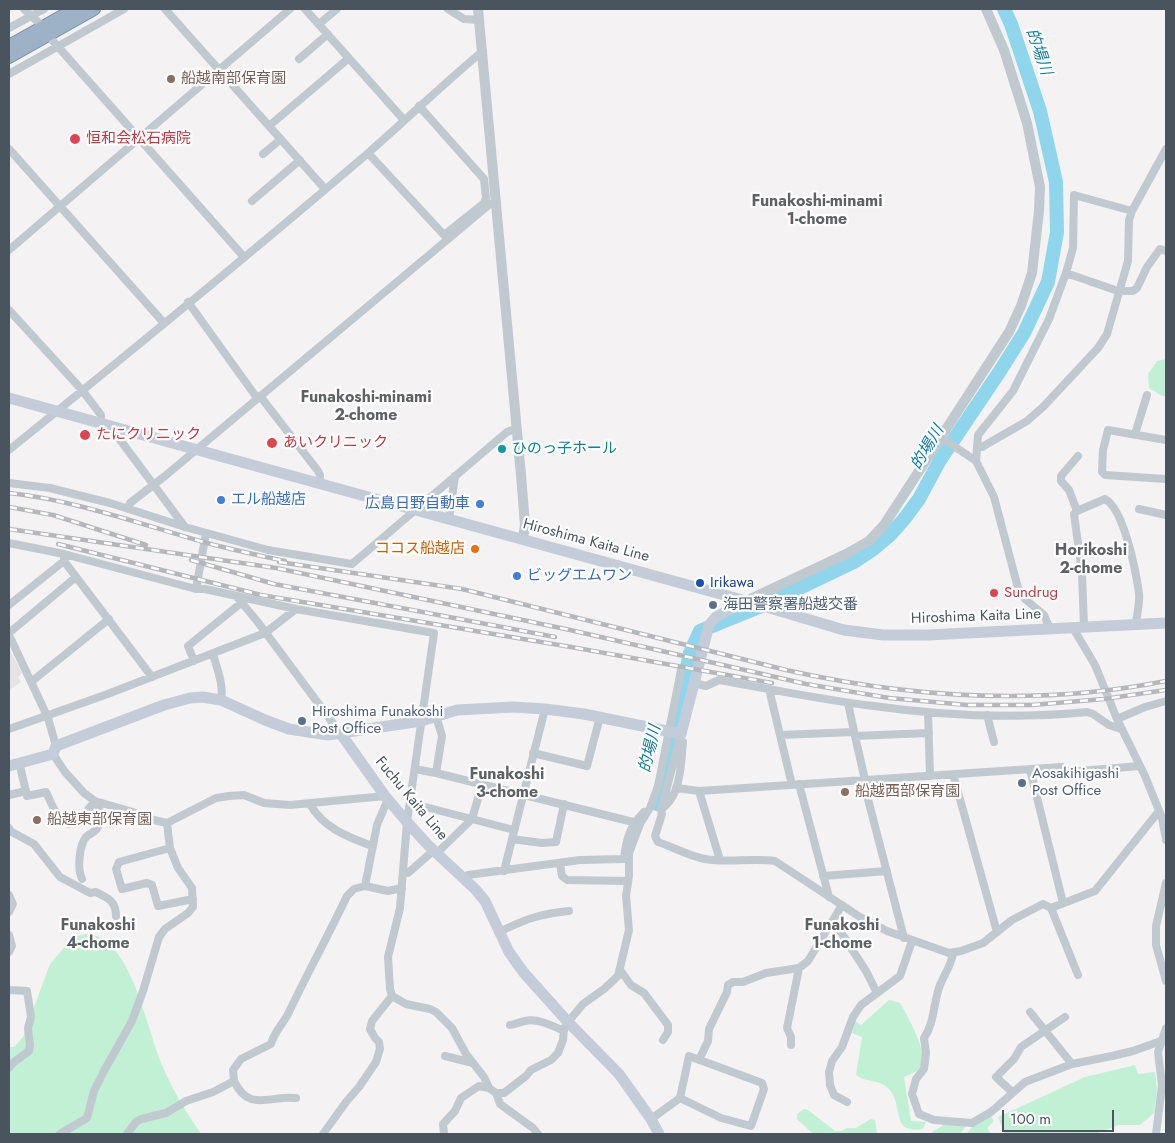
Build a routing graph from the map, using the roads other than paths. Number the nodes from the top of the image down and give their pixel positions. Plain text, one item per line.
1 (24, 9) edge
2 (44, 9) edge
3 (75, 9) edge
4 (94, 9) edge
5 (124, 9) edge
6 (165, 9) edge
7 (290, 9) edge
8 (305, 9) edge
9 (337, 9) edge
10 (448, 9) edge
11 (478, 9) edge
12 (986, 9) edge
13 (31, 16) junction
14 (479, 20) junction
15 (38, 22) dead end
16 (319, 24) junction
17 (9, 28) edge
18 (328, 34) junction
19 (55, 44) junction
20 (9, 46) edge
21 (483, 51) junction
22 (9, 56) edge
23 (349, 58) junction
24 (298, 59) dead end
25 (218, 69) junction
26 (9, 74) edge
27 (419, 106) junction
28 (404, 120) junction
29 (269, 126) junction
30 (139, 138) junction
31 (281, 139) junction
32 (9, 149) edge
33 (1166, 149) edge
34 (368, 153) junction
35 (263, 154) dead end
36 (300, 160) junction
37 (325, 189) junction
38 (252, 201) dead end
39 (491, 202) junction
40 (60, 206) junction
41 (1132, 211) junction
42 (9, 250) edge
43 (1166, 251) edge
44 (244, 257) junction
45 (1066, 273) junction
46 (1118, 291) junction
47 (188, 302) junction
48 (9, 310) edge
49 (164, 323) junction
50 (82, 390) junction
51 (1147, 395) dead end
52 (259, 397) junction
53 (9, 398) edge
54 (57, 411) junction
55 (100, 422) junction
56 (116, 427) junction
57 (517, 428) junction
58 (1134, 434) junction
59 (942, 438) junction
60 (1166, 440) edge
61 (977, 447) junction
62 (196, 449) junction
63 (9, 450) edge
64 (1078, 456) dead end
65 (976, 462) junction
66 (455, 476) junction
67 (1166, 480) edge
68 (9, 483) edge
69 (319, 483) junction
70 (154, 485) junction
71 (128, 508) junction
72 (1139, 509) dead end
73 (415, 510) junction
74 (1076, 511) junction
75 (1166, 515) edge
76 (449, 519) junction
77 (185, 527) junction
78 (206, 533) junction
79 (523, 539) junction
80 (9, 543) edge
81 (64, 557) junction
82 (76, 577) junction
83 (196, 589) junction
84 (236, 596) junction
85 (750, 602) junction
86 (241, 603) junction
87 (9, 605) edge
88 (296, 609) junction
89 (109, 619) junction
90 (1166, 623) edge
91 (1136, 624) junction
92 (1079, 628) junction
93 (1050, 629) junction
94 (265, 633) junction
95 (9, 634) edge
96 (213, 654) junction
97 (194, 661) junction
98 (682, 670) dead end
99 (152, 678) junction
100 (30, 682) junction
101 (694, 683) junction
102 (768, 689) junction
103 (221, 700) junction
104 (1166, 702) edge
105 (848, 703) junction
106 (545, 709) junction
107 (928, 712) junction
108 (987, 715) junction
109 (46, 716) junction
110 (436, 716) junction
111 (600, 717) junction
112 (1117, 719) junction
113 (421, 721) junction
114 (9, 729) edge
115 (1121, 729) junction
116 (675, 732) junction
117 (929, 733) junction
118 (341, 734) junction
119 (855, 734) junction
120 (780, 735) junction
121 (994, 742) dead end
122 (54, 750) junction
123 (533, 753) junction
124 (14, 764) edge
125 (1140, 766) junction
126 (415, 769) junction
127 (1030, 769) junction
128 (436, 773) junction
129 (952, 774) junction
130 (930, 776) junction
131 (864, 780) junction
132 (796, 784) junction
133 (482, 785) junction
134 (677, 788) junction
135 (26, 791) junction
136 (699, 791) junction
137 (9, 795) edge
138 (523, 795) junction
139 (386, 797) junction
140 (97, 802) junction
141 (410, 803) junction
142 (310, 804) junction
143 (564, 804) junction
144 (650, 808) junction
145 (660, 810) junction
146 (1159, 810) junction
147 (472, 819) junction
148 (167, 822) junction
149 (407, 822) junction
150 (633, 822) junction
151 (9, 828) edge
152 (514, 830) junction
153 (512, 839) junction
154 (1166, 840) edge
155 (372, 846) junction
156 (170, 848) junction
157 (435, 852) junction
158 (720, 860) junction
159 (560, 864) junction
160 (504, 871) junction
161 (887, 872) junction
162 (403, 874) junction
163 (823, 876) junction
164 (82, 879) dead end
165 (464, 879) junction
166 (627, 881) junction
167 (1166, 883) edge
168 (365, 886) junction
169 (402, 888) junction
170 (9, 894) edge
171 (829, 897) junction
172 (193, 899) junction
173 (1063, 903) junction
174 (842, 905) junction
175 (1051, 908) junction
176 (569, 911) dead end
177 (9, 912) edge
178 (116, 916) dead end
179 (833, 920) junction
180 (499, 932) junction
181 (997, 932) junction
182 (9, 935) edge
183 (908, 939) junction
184 (9, 952) edge
185 (953, 953) junction
186 (799, 968) junction
187 (620, 970) junction
188 (1078, 975) dead end
189 (1166, 981) edge
190 (9, 990) edge
191 (876, 993) junction
192 (392, 996) junction
193 (1030, 1012) dead end
194 (1065, 1017) dead end
195 (510, 1025) dead end
196 (566, 1027) junction
197 (1166, 1028) edge
198 (1045, 1031) junction
199 (663, 1040) dead end
200 (1164, 1041) edge
201 (791, 1045) dead end
202 (445, 1056) dead end
203 (699, 1060) junction
204 (473, 1063) junction
205 (1072, 1064) junction
206 (9, 1068) edge
207 (234, 1081) junction
208 (489, 1088) junction
209 (1012, 1092) junction
210 (496, 1093) junction
211 (296, 1098) dead end
212 (680, 1098) junction
213 (847, 1102) dead end
214 (651, 1119) junction
215 (533, 1132) edge
216 (60, 1134) edge
217 (127, 1134) edge
218 (324, 1134) edge
219 (444, 1134) edge
220 (659, 1134) edge
221 (1156, 1134) edge

1 - 13 street
2 - 13 street
3 - 20 highway
4 - 22 highway
5 - 19 street
6 - 25 street
7 - 25 street
8 - 16 street
9 - 16 street
10 - 14 street
11 - 14 street
12 - 59 street
13 - 15 street
13 - 17 street
14 - 21 street
16 - 18 street
18 - 23 street
18 - 24 street
19 - 26 street
19 - 30 street
21 - 27 street
21 - 39 street
23 - 28 street
23 - 29 street
25 - 29 street
25 - 30 street
27 - 28 street
27 - 39 street
28 - 34 street
29 - 31 street
30 - 40 street
30 - 44 street
31 - 35 street
31 - 36 street
32 - 40 street
33 - 41 street
34 - 37 street
34 - 39 street
36 - 37 street
36 - 38 street
37 - 44 street
39 - 52 street
39 - 57 street
40 - 42 street
40 - 49 street
41 - 45 street
41 - 46 street
43 - 46 street
44 - 47 street
45 - 46 street
45 - 61 street
46 - 61 street
47 - 49 street
47 - 52 street
48 - 50 street
49 - 50 street
50 - 54 street
50 - 55 street
51 - 58 street
52 - 62 street
52 - 69 street
53 - 54 main road, Hiroshima Kaita Line
54 - 55 main road, Hiroshima Kaita Line
54 - 63 street
55 - 56 main road, Hiroshima Kaita Line
56 - 62 main road, Hiroshima Kaita Line
56 - 70 street
57 - 66 street
57 - 79 street
58 - 60 street
58 - 67 street
59 - 65 street
59 - 85 street
61 - 65 street
62 - 69 main road, Hiroshima Kaita Line
62 - 70 street
64 - 74 street
65 - 93 street
66 - 73 street
66 - 76 street
68 - 71 street
69 - 73 main road, Hiroshima Kaita Line
70 - 71 street
70 - 77 street
71 - 77 street
72 - 75 street
73 - 76 main road, Hiroshima Kaita Line
73 - 78 street
74 - 91 street
74 - 92 street
76 - 79 main road, Hiroshima Kaita Line
77 - 78 street
78 - 83 street
79 - 85 main road, Hiroshima Kaita Line
80 - 81 street
81 - 82 street
81 - 83 street
81 - 87 street
82 - 89 street
82 - 95 street
83 - 84 street
84 - 86 street
84 - 88 street
85 - 93 main road, Hiroshima Kaita Line
85 - 101 main road
86 - 94 street
86 - 97 street
88 - 94 street
88 - 113 street
89 - 99 street
89 - 100 street
90 - 91 main road, Hiroshima Kaita Line
91 - 92 main road, Hiroshima Kaita Line
92 - 93 main road, Hiroshima Kaita Line
92 - 112 street
94 - 96 street
94 - 118 street
95 - 100 street
96 - 97 street
96 - 103 street
97 - 99 street
98 - 116 street
99 - 109 street
100 - 109 street
101 - 102 street
101 - 116 main road
102 - 105 street
102 - 120 street
103 - 118 main road
103 - 122 main road
104 - 112 street
105 - 107 street
105 - 119 street
106 - 110 main road
106 - 111 main road
106 - 123 street
107 - 108 street
107 - 117 street
108 - 115 street
108 - 121 street
109 - 114 street
109 - 122 street
110 - 113 main road
110 - 128 street
111 - 116 main road
111 - 123 street
112 - 115 street
113 - 118 main road
113 - 126 street
115 - 125 street
116 - 134 street
116 - 144 street
116 - 145 street
117 - 119 street
117 - 130 street
118 - 139 main road, Fuchu Kaita Line
119 - 120 street
119 - 131 street
120 - 132 street
122 - 124 main road
122 - 140 street
123 - 138 street
124 - 135 street
125 - 127 street
125 - 146 street
126 - 128 street
126 - 141 street
127 - 129 street
127 - 173 street
128 - 133 street
129 - 130 street
129 - 181 street
130 - 131 street
131 - 132 street
131 - 161 street
132 - 136 street
132 - 163 street
133 - 138 street
133 - 147 street
134 - 136 street
134 - 145 street
135 - 137 street
135 - 140 street
136 - 158 street
138 - 143 street
138 - 152 street
139 - 142 street
139 - 149 main road, Fuchu Kaita Line
139 - 155 street
140 - 148 street
140 - 164 street
141 - 147 street
141 - 149 street
142 - 148 street
142 - 155 street
143 - 150 street
143 - 153 street
144 - 145 street
144 - 150 street
144 - 166 street
145 - 158 street
146 - 154 street
146 - 173 street
147 - 152 street
147 - 157 street
148 - 156 street
149 - 157 main road, Fuchu Kaita Line
149 - 162 street
150 - 159 street
151 - 178 street
152 - 153 street
153 - 160 street
155 - 168 street
156 - 172 street
156 - 172 street
157 - 162 street
157 - 165 main road, Fuchu Kaita Line
158 - 171 street
159 - 160 street
159 - 166 street
160 - 165 street
161 - 163 street
161 - 183 street
162 - 169 street
163 - 171 street
165 - 180 main road, Fuchu Kaita Line
166 - 187 street
167 - 189 street
168 - 169 street
168 - 207 street
169 - 192 street
170 - 177 street
171 - 174 street
172 - 216 street
173 - 175 street
174 - 179 street
174 - 183 street
175 - 181 street
175 - 188 street
176 - 180 street
179 - 186 street
179 - 191 street
180 - 196 main road, Fuchu Kaita Line
181 - 185 street
182 - 184 street
183 - 185 street
183 - 191 street
185 - 209 street
186 - 201 street
186 - 203 street
187 - 196 street
187 - 199 street
190 - 206 street
191 - 213 street
192 - 204 street
192 - 218 street
193 - 198 street
194 - 198 street
195 - 196 street
196 - 210 street
196 - 214 main road, Fuchu Kaita Line
197 - 200 street
198 - 205 street
198 - 209 street
200 - 205 street
200 - 221 street
202 - 204 street
203 - 212 street
203 - 212 street
204 - 208 street
205 - 209 street
207 - 211 street
207 - 217 street
208 - 210 street
208 - 219 street
210 - 215 street
212 - 214 street
214 - 220 main road, Fuchu Kaita Line

